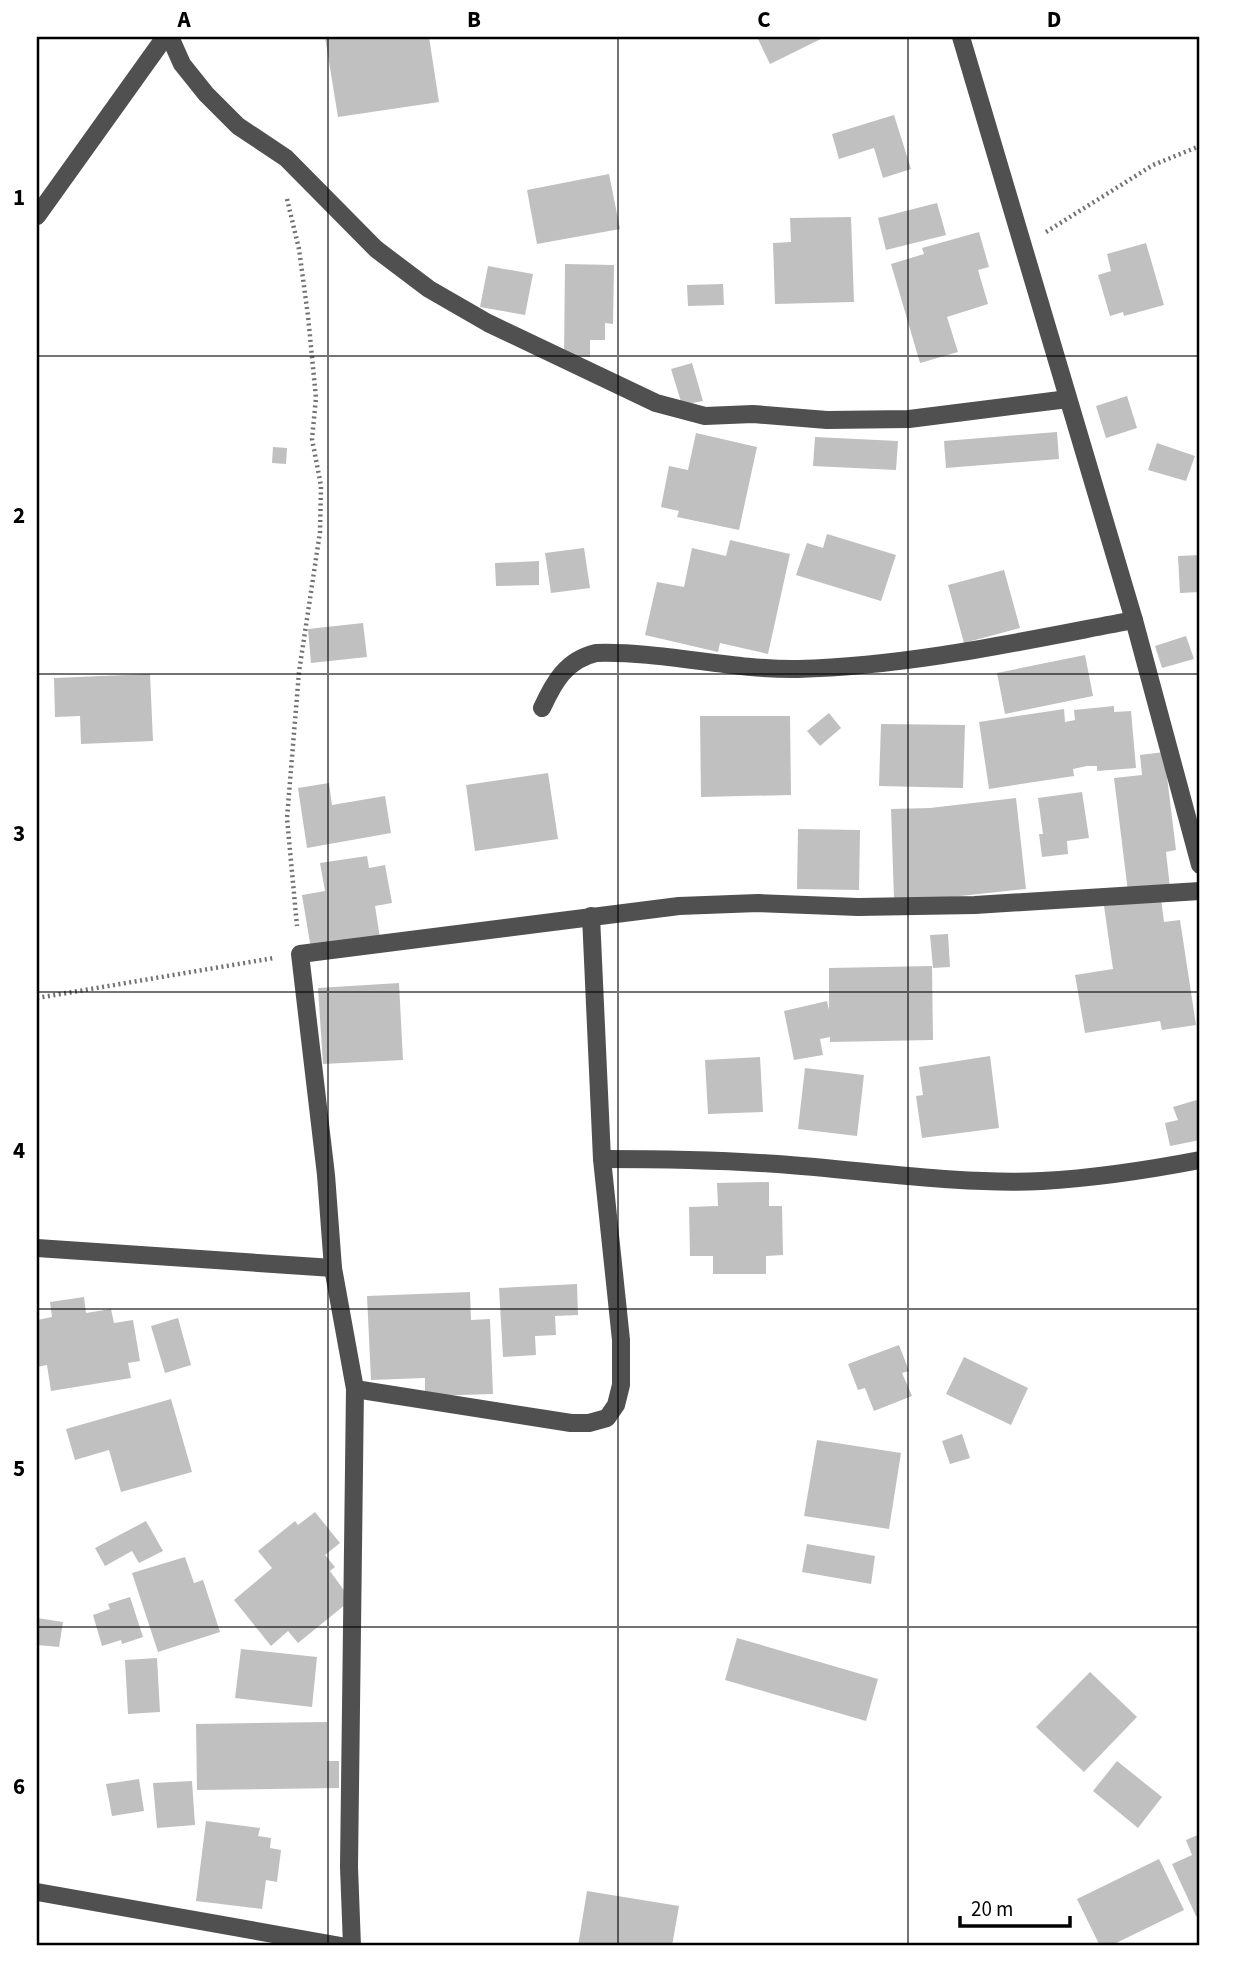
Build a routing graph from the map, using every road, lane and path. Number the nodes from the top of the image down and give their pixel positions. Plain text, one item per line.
1 (165, 37) edge
2 (170, 37) edge
3 (961, 37) edge
4 (1200, 146) edge
5 (286, 158) junction
6 (37, 216) edge
7 (1024, 245) junction
8 (1068, 399) junction
9 (1134, 620) junction
10 (542, 708) dead end
11 (1200, 865) edge
12 (1200, 891) edge
13 (591, 916) junction
14 (300, 954) junction
15 (37, 998) edge
16 (602, 1158) junction
17 (1200, 1160) edge
18 (37, 1248) edge
19 (333, 1268) junction
20 (355, 1389) junction
21 (37, 1892) edge
22 (341, 1946) edge
23 (352, 1946) edge

1 - 6 street
2 - 5 street
3 - 7 street
4 - 7 path
5 - 8 street
5 - 14 path
7 - 8 street
8 - 9 street
9 - 10 street
9 - 11 street
12 - 13 street
13 - 14 street
13 - 16 street
14 - 15 path
14 - 19 street
16 - 17 street
16 - 20 street
18 - 19 street
19 - 20 street
20 - 23 street
21 - 22 street

